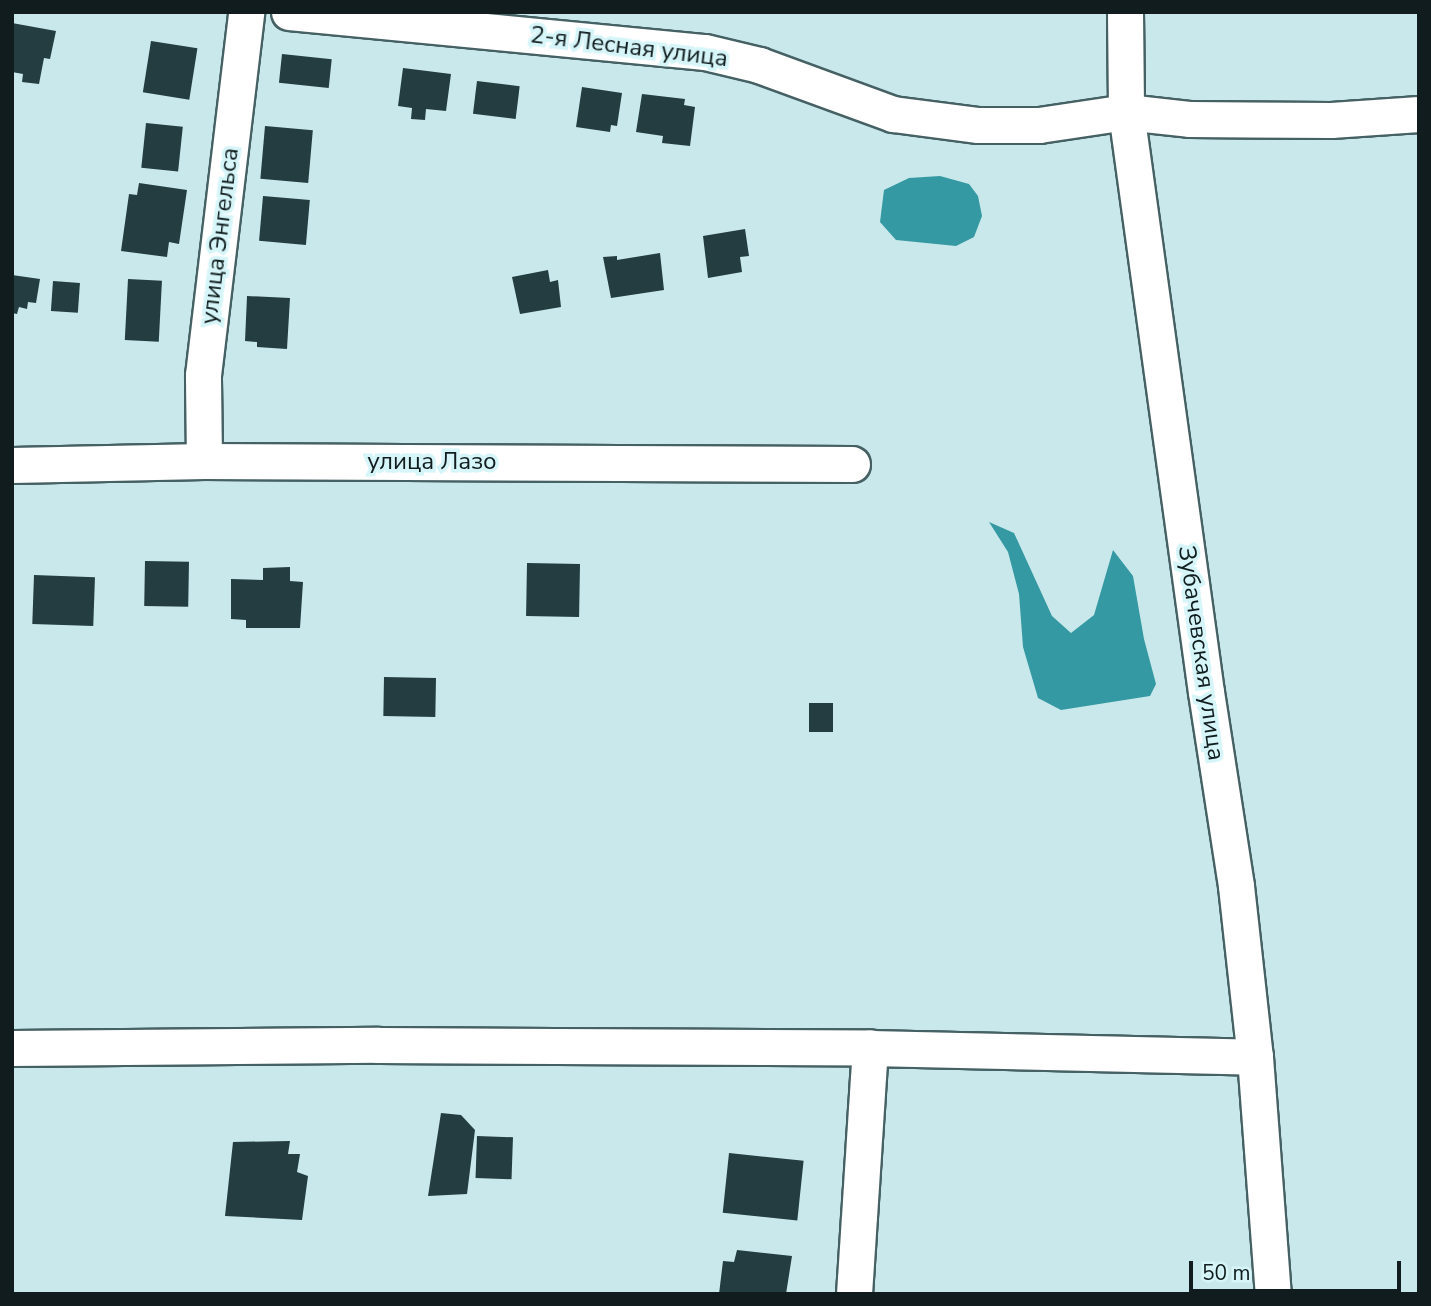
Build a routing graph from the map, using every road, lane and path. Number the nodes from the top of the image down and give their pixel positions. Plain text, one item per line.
1 (246, 12) edge
2 (289, 12) edge
3 (1125, 12) edge
4 (1126, 112) junction
5 (1419, 114) edge
6 (204, 461) junction
7 (852, 464) dead end
8 (12, 465) edge
9 (12, 1048) edge
10 (870, 1048) junction
11 (1255, 1057) junction
12 (854, 1294) edge
13 (1273, 1294) edge

1 - 6 street, улица Энгельса
2 - 4 street, 2-я Лесная улица
3 - 4 street, Зубачевская улица
4 - 5 street, 2-я Лесная улица
4 - 11 street, Зубачевская улица
6 - 7 street, улица Лазо
6 - 8 street, улица Лазо
9 - 10 street
10 - 11 street
10 - 12 street
11 - 13 street, Зубачевская улица

